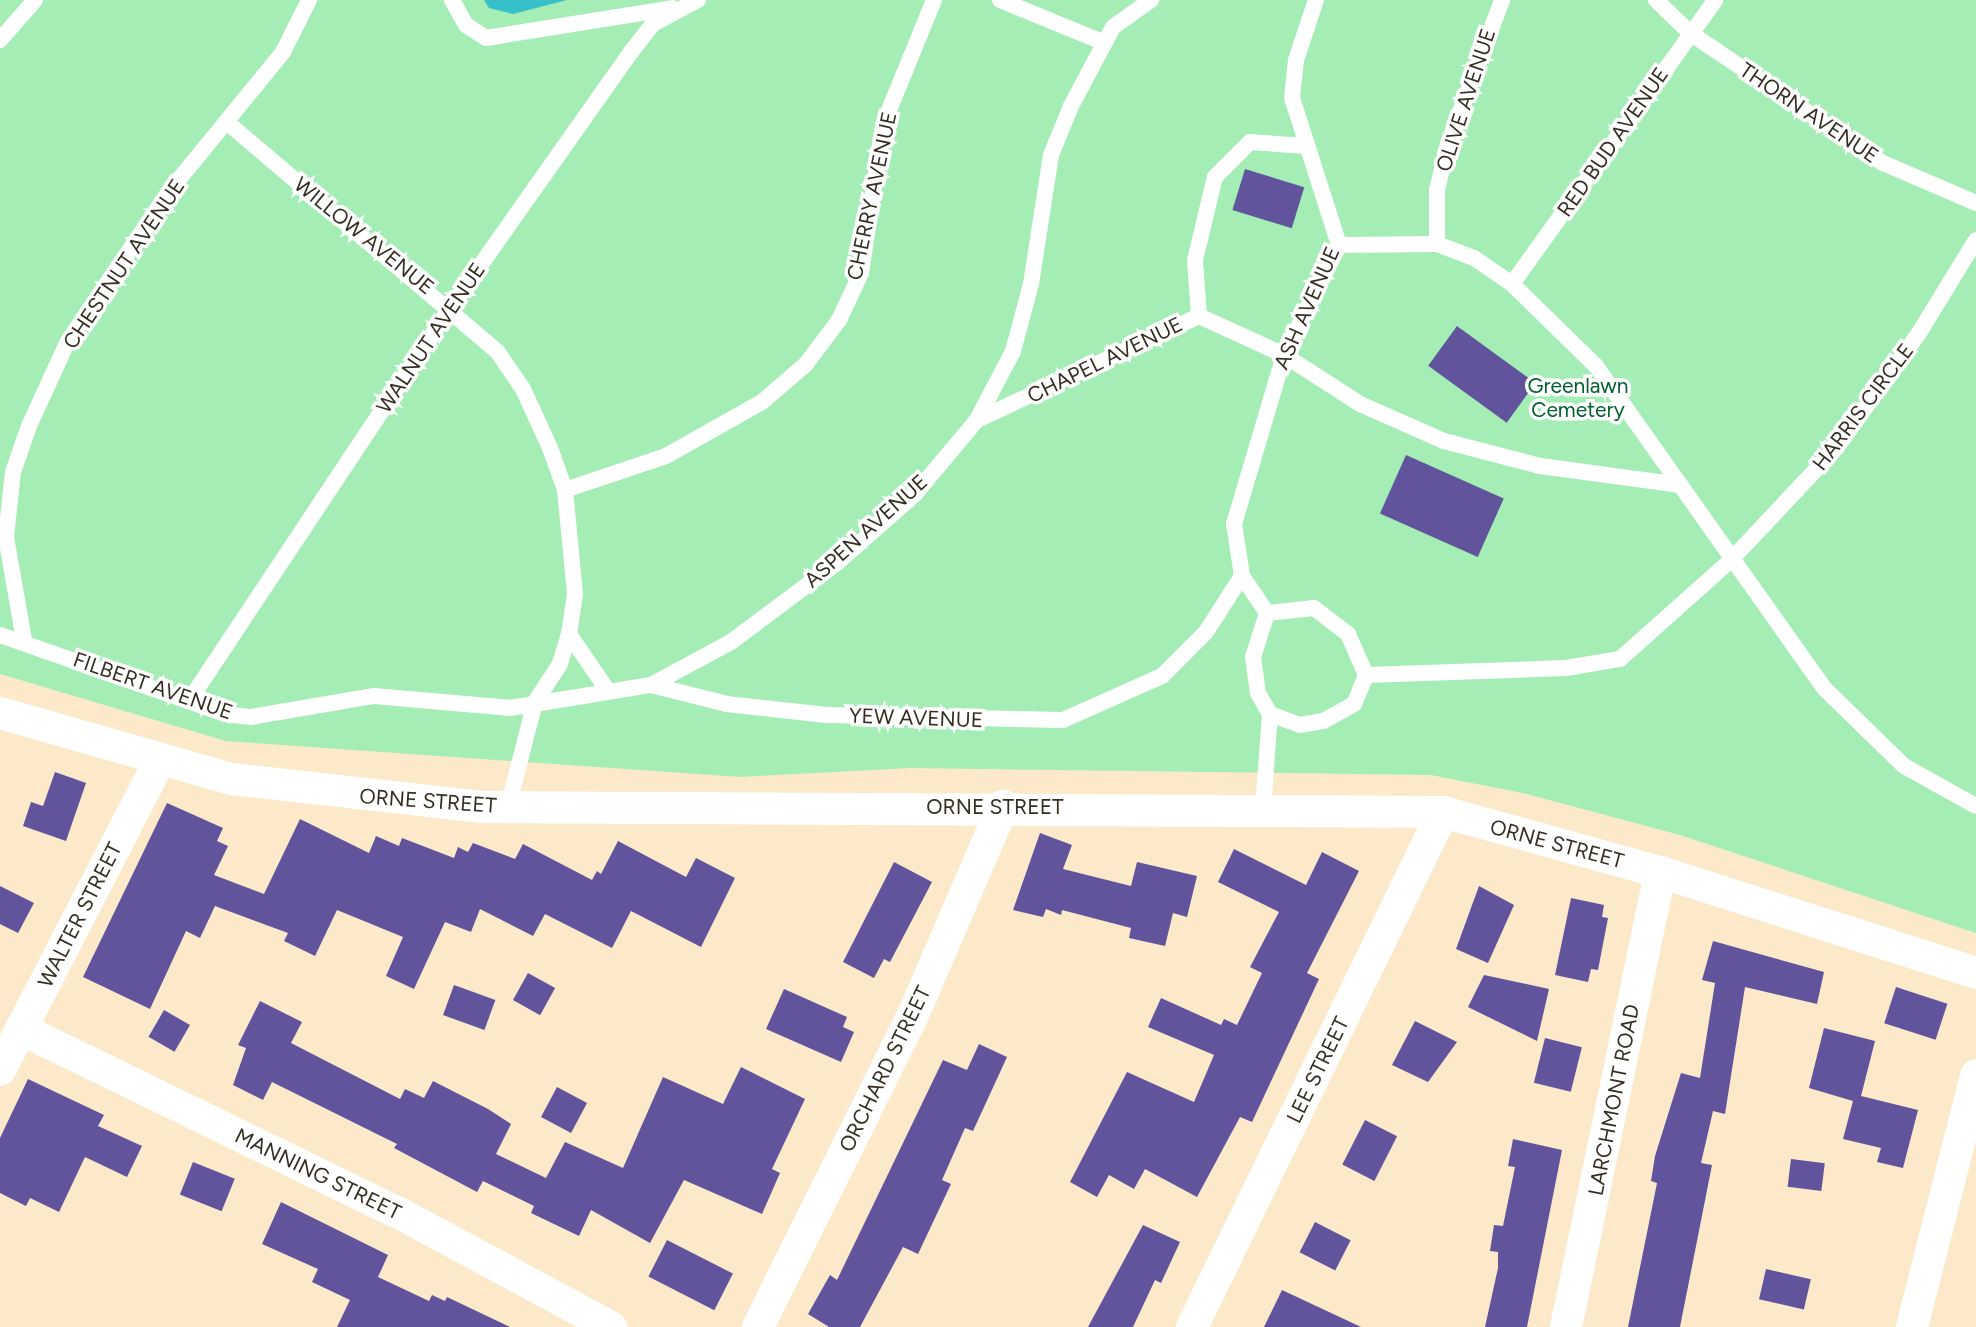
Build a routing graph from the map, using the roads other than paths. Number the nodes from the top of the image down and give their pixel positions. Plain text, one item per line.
1 (35, 0) edge
2 (289, 0) edge
3 (452, 0) edge
4 (698, 0) edge
5 (934, 0) edge
6 (1000, 0) edge
7 (1151, 0) edge
8 (1316, 0) edge
9 (1502, 0) edge
10 (1656, 0) edge
11 (1715, 0) edge
12 (305, 6) edge
13 (680, 6) junction
14 (1123, 7) edge
15 (1690, 33) junction
16 (0, 40) edge
17 (1105, 43) junction
18 (229, 124) junction
19 (1307, 146) junction
20 (1976, 203) edge
21 (1976, 240) edge
22 (1437, 244) junction
23 (1339, 245) junction
24 (1512, 284) junction
25 (451, 307) junction
26 (1199, 316) junction
27 (1284, 355) junction
28 (976, 420) junction
29 (1681, 485) junction
30 (565, 490) junction
31 (1731, 560) junction
32 (1242, 576) junction
33 (1267, 613) junction
34 (569, 634) junction
35 (0, 635) edge
36 (23, 640) junction
37 (1366, 675) junction
38 (651, 685) junction
39 (608, 691) junction
40 (189, 701) junction
41 (535, 702) junction
42 (0, 713) edge
43 (1270, 714) junction
44 (160, 760) junction
45 (1003, 806) junction
46 (1976, 806) edge
47 (508, 807) junction
48 (1263, 809) junction
49 (1443, 812) junction
50 (1660, 872) junction
51 (1976, 973) edge
52 (21, 1029) junction
53 (0, 1070) edge
54 (1976, 1075) edge
55 (611, 1327) edge
56 (758, 1327) edge
57 (1192, 1327) edge
58 (1566, 1327) edge
59 (1912, 1327) edge

1 - 16 lane
2 - 12 lane
3 - 13 lane
4 - 13 lane, WALNUT AVENUE
5 - 30 lane, CHERRY AVENUE
6 - 17 lane
7 - 14 lane
8 - 19 lane, ASH AVENUE
9 - 22 lane, OLIVE AVENUE
10 - 15 lane, THORN AVENUE
11 - 15 lane, RED BUD AVENUE
12 - 18 lane, CHESTNUT AVENUE
13 - 25 lane, WALNUT AVENUE
14 - 17 lane, ASPEN AVENUE
15 - 20 lane, THORN AVENUE
15 - 24 lane, RED BUD AVENUE
17 - 28 lane, ASPEN AVENUE
18 - 25 lane, WILLOW AVENUE
18 - 36 lane, CHESTNUT AVENUE
19 - 23 lane, ASH AVENUE
19 - 26 lane, CHAPEL AVENUE
21 - 31 lane, HARRIS CIRCLE
22 - 23 lane
22 - 24 lane
23 - 27 lane, ASH AVENUE
24 - 29 lane
25 - 30 lane, WILLOW AVENUE
25 - 40 lane, WALNUT AVENUE
26 - 27 lane
26 - 28 lane, CHAPEL AVENUE
27 - 29 lane
27 - 32 lane, ASH AVENUE
28 - 38 lane, ASPEN AVENUE
29 - 31 lane
30 - 34 lane, WILLOW AVENUE
31 - 37 lane, HARRIS CIRCLE
31 - 46 lane
32 - 33 lane, ASH AVENUE
32 - 38 lane, YEW AVENUE
33 - 37 lane
33 - 43 lane
34 - 39 lane
34 - 41 lane, WILLOW AVENUE
35 - 36 lane, FILBERT AVENUE
36 - 40 lane, FILBERT AVENUE
37 - 43 lane
38 - 39 lane, YEW AVENUE
39 - 41 lane, YEW AVENUE
40 - 41 lane, FILBERT AVENUE
41 - 47 lane, WILLOW AVENUE
42 - 44 street, ORNE STREET
43 - 48 lane
44 - 47 street, ORNE STREET
44 - 52 street, WALTER STREET
45 - 47 street, ORNE STREET
45 - 48 street, ORNE STREET
45 - 56 street, ORCHARD STREET
48 - 49 street, ORNE STREET
49 - 50 street, ORNE STREET
49 - 57 street, LEE STREET
50 - 51 street, ORNE STREET
50 - 58 street, LARCHMONT ROAD
52 - 53 street, WALTER STREET
52 - 55 street, MANNING STREET
54 - 59 street

